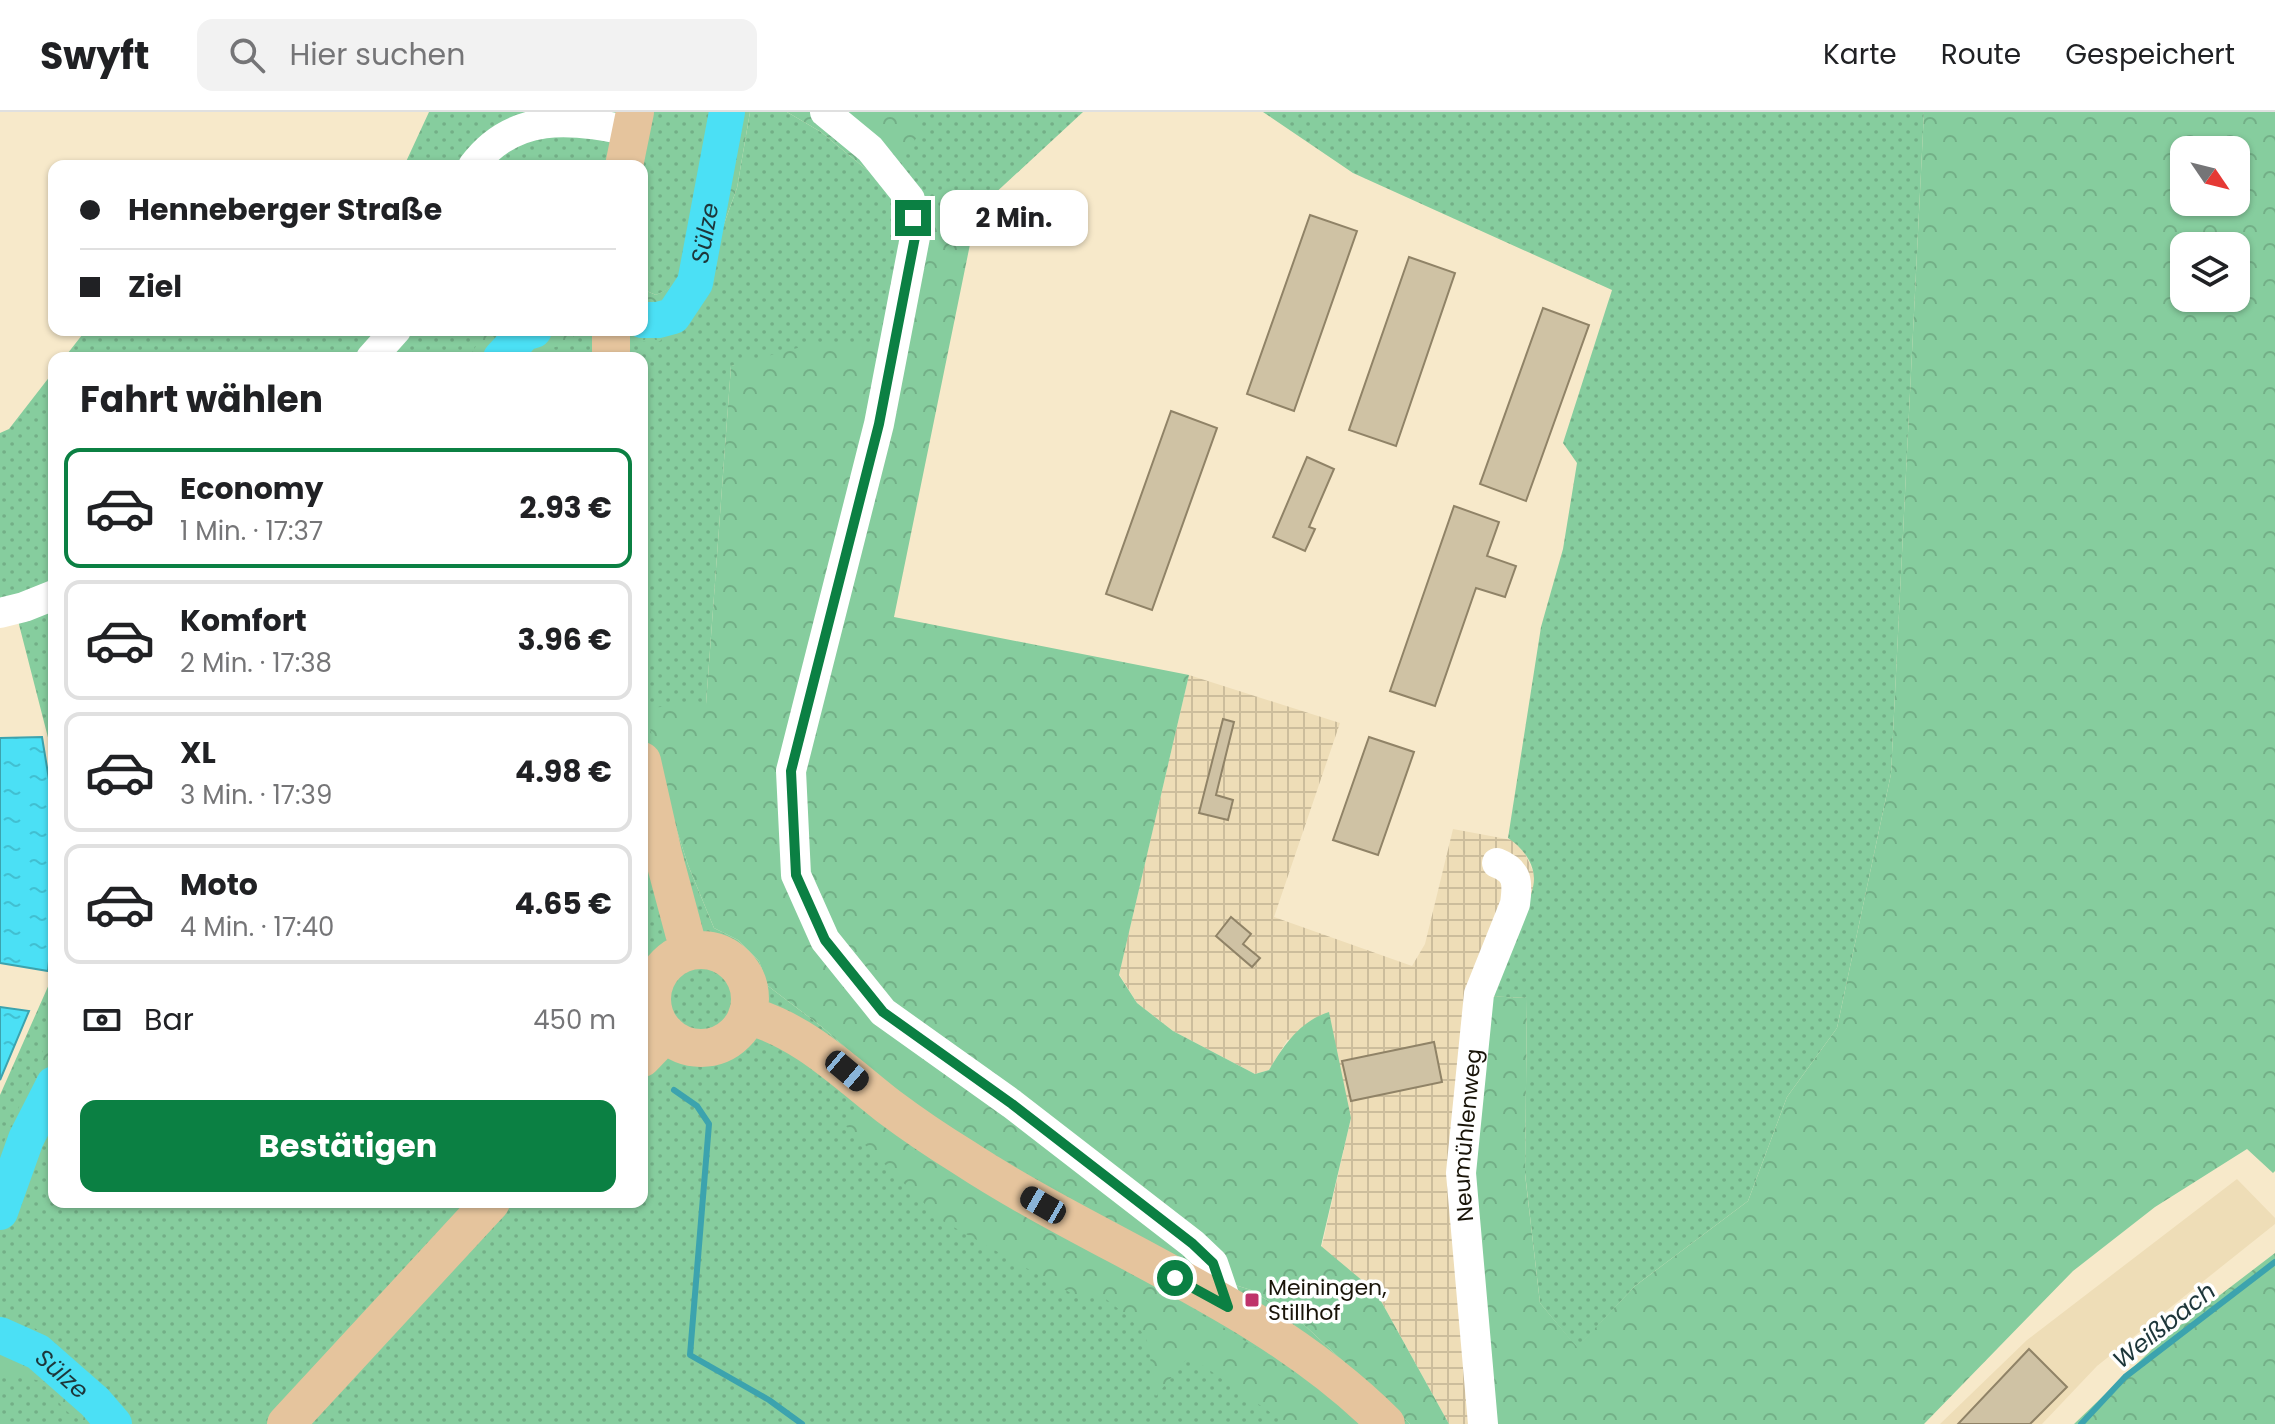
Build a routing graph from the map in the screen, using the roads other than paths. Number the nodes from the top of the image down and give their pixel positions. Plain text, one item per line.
1 (825, 112) edge
2 (630, 136) edge
3 (480, 160) edge
4 (391, 336) edge
5 (376, 352) edge
6 (48, 597) edge
7 (0, 613) edge
8 (648, 788) edge
9 (1497, 863) dead end
10 (689, 951) junction
11 (747, 1015) junction
12 (654, 1046) edge
13 (485, 1208) edge
14 (1228, 1307) junction
15 (286, 1424) edge
16 (1386, 1424) edge
17 (1483, 1424) edge

1 - 14 street
2 - 3 street
4 - 5 street
6 - 7 street
8 - 10 main road
9 - 17 street, Neumühlenweg
10 - 11 main road
10 - 12 main road
11 - 12 main road
11 - 14 main road
13 - 15 main road
14 - 16 main road

